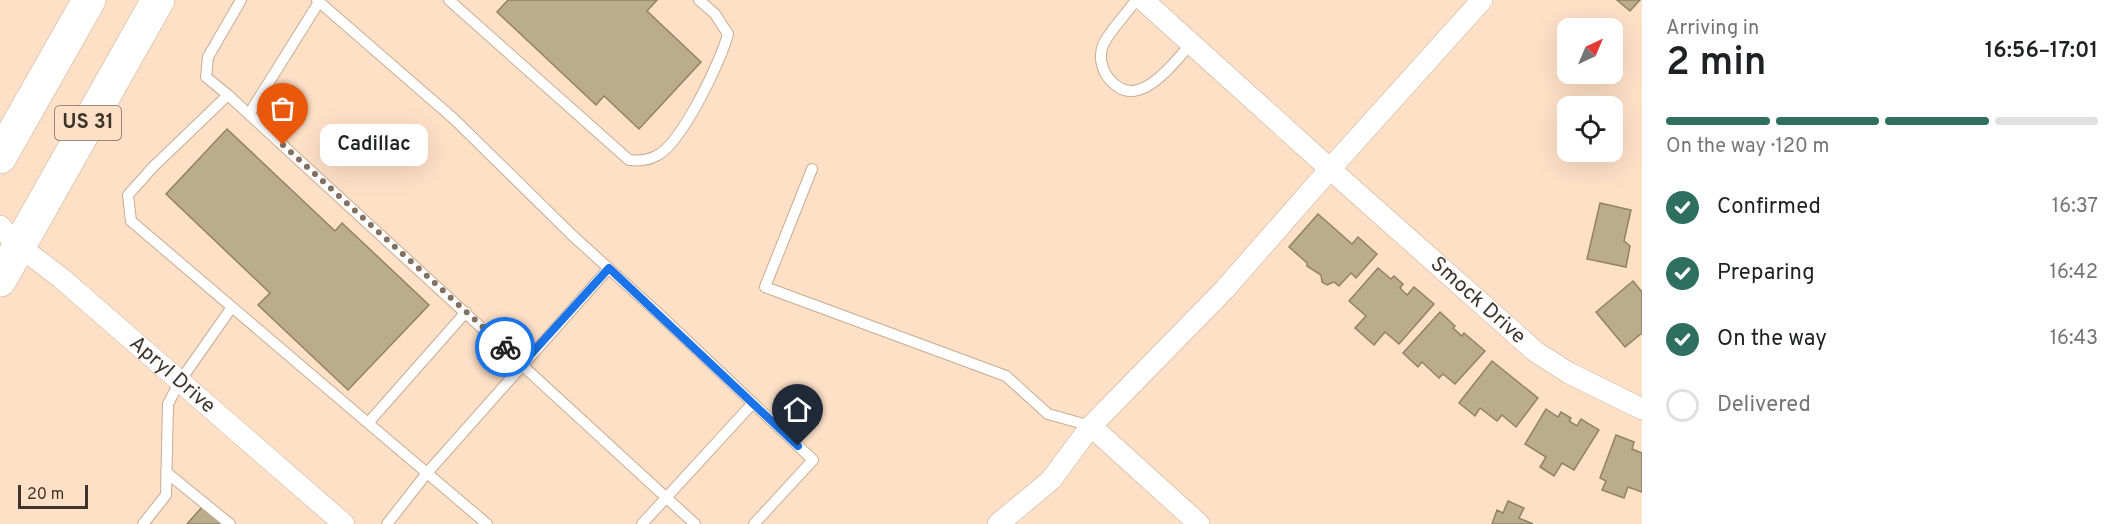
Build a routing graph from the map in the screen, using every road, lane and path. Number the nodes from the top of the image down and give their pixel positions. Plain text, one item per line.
1 (89, 0) edge
2 (158, 0) edge
3 (241, 0) edge
4 (449, 0) edge
5 (699, 0) edge
6 (1137, 0) edge
7 (1143, 0) edge
8 (1482, 0) edge
9 (318, 1) edge
10 (1191, 44) junction
11 (228, 94) junction
12 (249, 114) junction
13 (0, 157) edge
14 (812, 169) dead end
15 (1330, 169) junction
16 (10, 236) edge
17 (609, 268) junction
18 (0, 280) edge
19 (232, 307) junction
20 (466, 312) junction
21 (522, 364) junction
22 (180, 381) junction
23 (1638, 402) edge
24 (753, 403) junction
25 (368, 423) junction
26 (1090, 426) junction
27 (166, 472) junction
28 (427, 473) junction
29 (666, 497) junction
30 (143, 524) edge
31 (230, 524) edge
32 (344, 524) edge
33 (387, 524) edge
34 (487, 524) edge
35 (642, 524) edge
36 (695, 524) edge
37 (754, 524) edge
38 (998, 524) edge
39 (1199, 524) edge

1 - 13 main road, US 31
2 - 16 main road, US 31
3 - 11 lane
4 - 5 lane
6 - 10 lane
7 - 10 street, Smock Drive
8 - 15 street
9 - 12 lane
9 - 17 lane
10 - 15 street, Smock Drive
11 - 12 lane
11 - 19 lane
12 - 20 lane
14 - 26 lane
15 - 23 street, Smock Drive
15 - 26 street
16 - 18 main road, US 31
16 - 22 street, Apryl Drive
17 - 21 lane
17 - 24 lane
19 - 22 lane
19 - 25 lane
20 - 21 lane
20 - 25 lane
21 - 28 lane
21 - 29 lane
22 - 27 lane
22 - 32 street, Apryl Drive
24 - 29 lane
24 - 37 lane
25 - 28 lane
26 - 38 street
26 - 39 street
27 - 30 lane
27 - 31 lane
28 - 33 lane
28 - 34 lane
29 - 35 lane
29 - 36 lane

